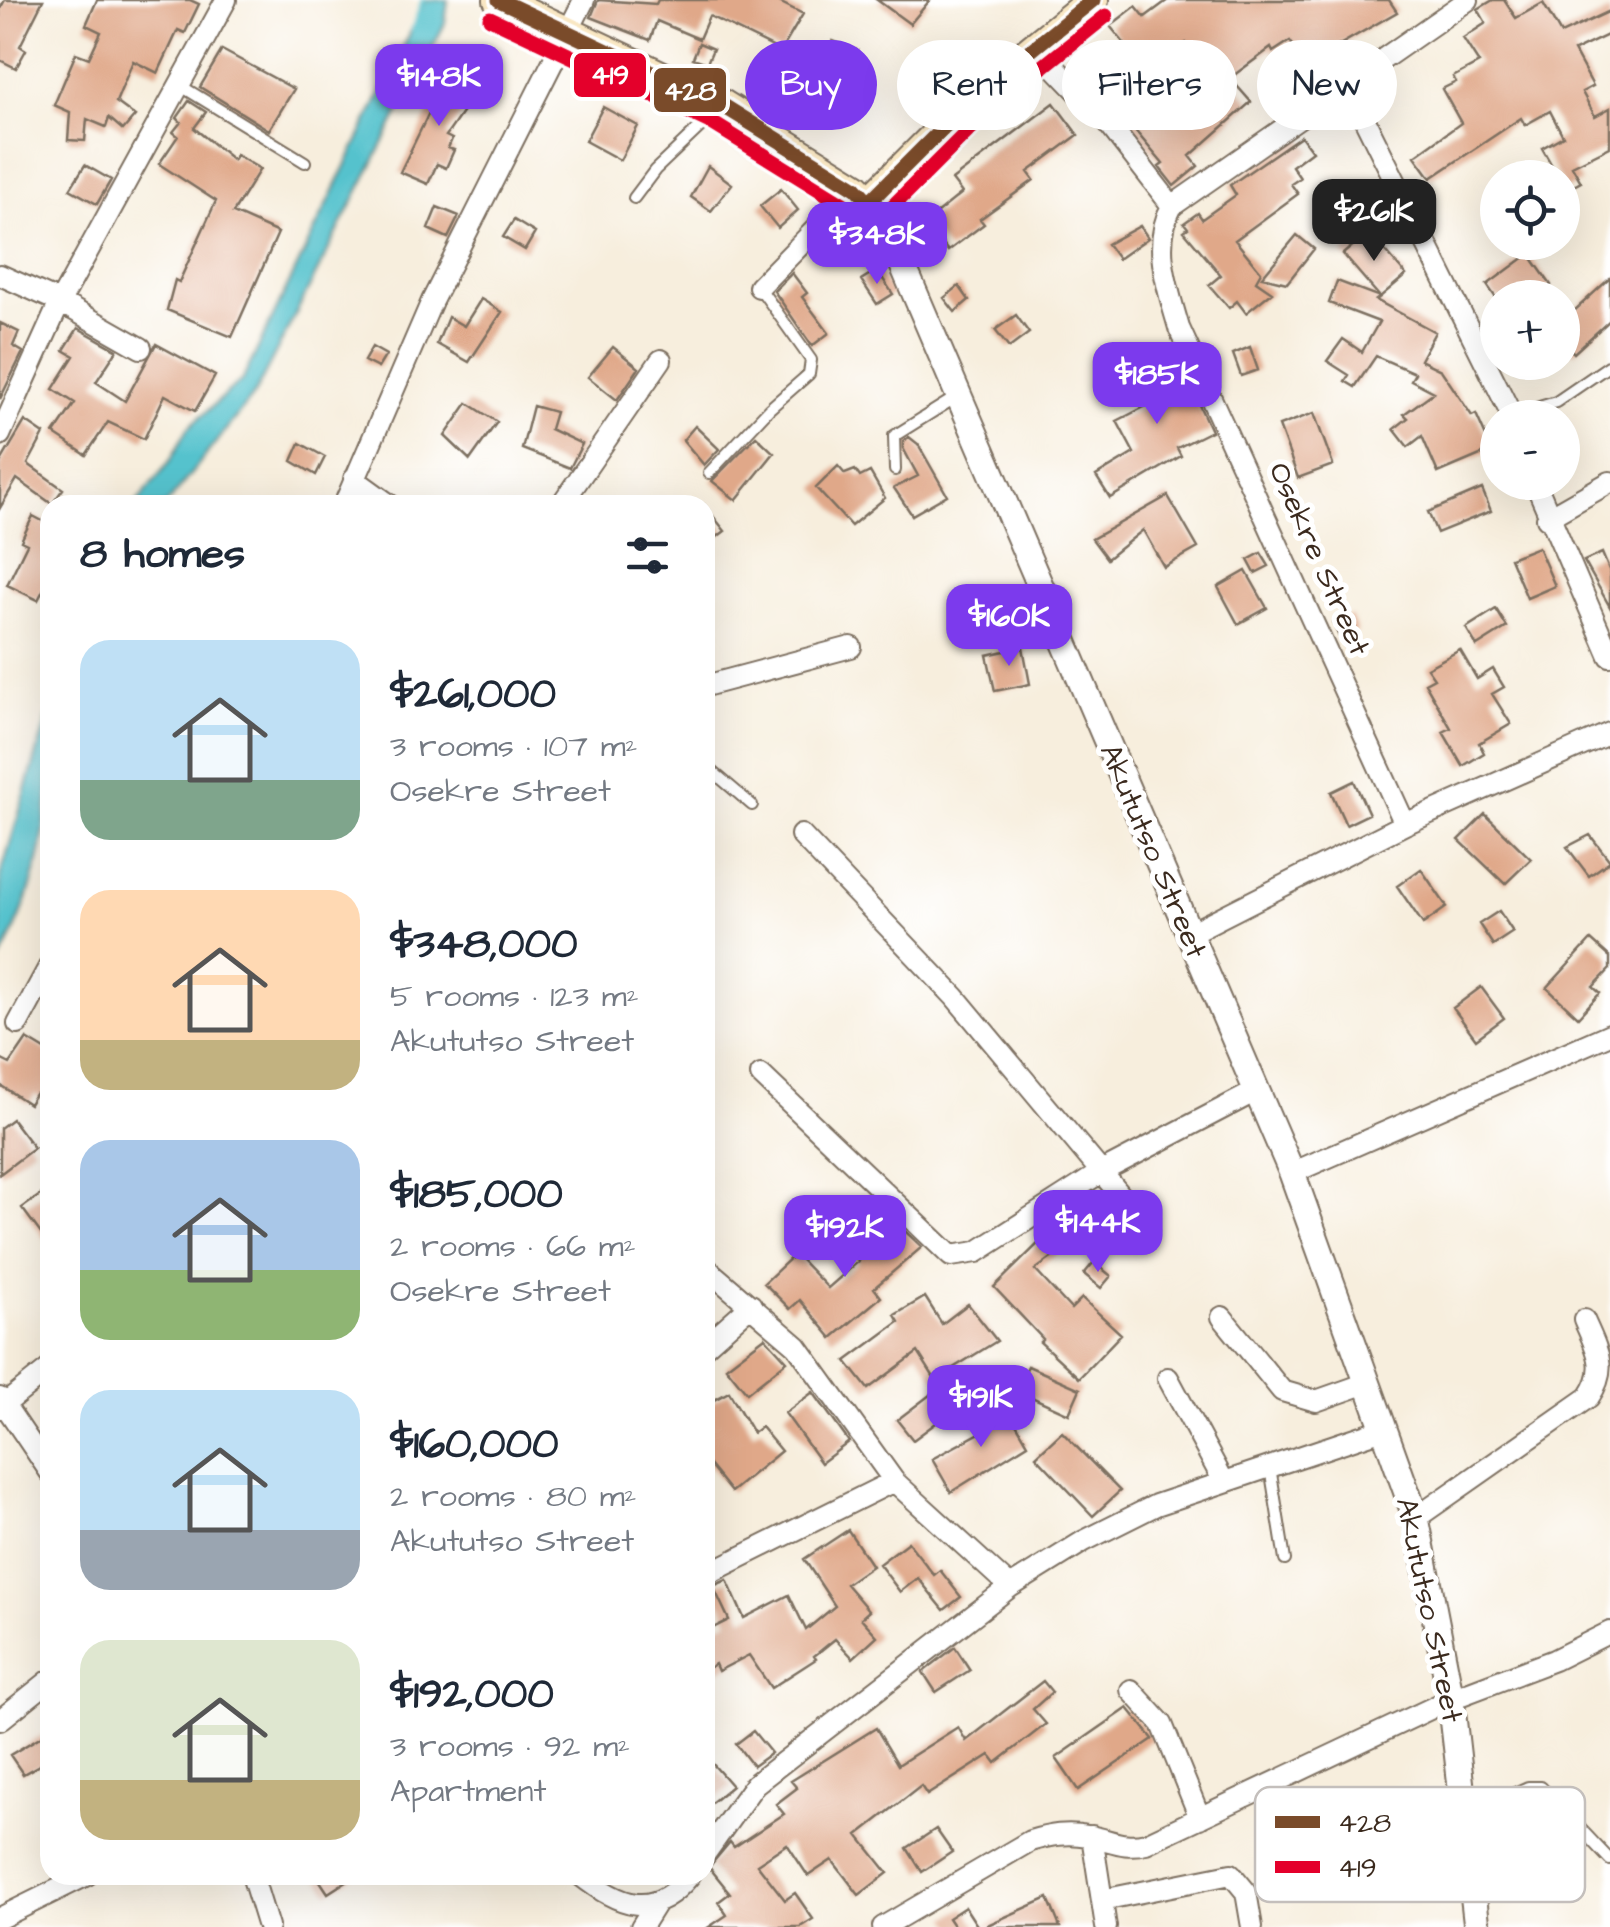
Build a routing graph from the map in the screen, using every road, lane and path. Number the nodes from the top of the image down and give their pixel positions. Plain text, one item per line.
1 (226, 0) edge
2 (499, 0) edge
3 (584, 0) edge
4 (1092, 0) edge
5 (1468, 0) edge
6 (570, 34) junction
7 (1040, 40) edge
8 (1397, 50) edge
9 (1042, 54) edge
10 (181, 86) junction
11 (722, 106) junction
12 (936, 130) edge
13 (1282, 130) edge
14 (1371, 130) edge
15 (304, 162) dead end
16 (862, 195) junction
17 (634, 198) dead end
18 (1172, 206) junction
19 (0, 275) edge
20 (759, 287) joint
21 (60, 302) junction
22 (141, 348) dead end
23 (661, 360) dead end
24 (1610, 365) edge
25 (959, 395) junction
26 (1505, 400) edge
27 (1559, 400) edge
28 (0, 435) edge
29 (895, 470) dead end
30 (709, 473) dead end
31 (354, 479) junction
32 (1610, 482) edge
33 (348, 495) edge
34 (376, 495) edge
35 (568, 495) edge
36 (1541, 500) edge
37 (1547, 518) junction
38 (851, 647) dead end
39 (1610, 656) edge
40 (715, 683) edge
41 (1610, 733) edge
42 (715, 774) edge
43 (752, 805) dead end
44 (1405, 824) junction
45 (801, 835) dead end
46 (1188, 934) junction
47 (40, 983) edge
48 (18, 1024) dead end
49 (1610, 1034) edge
50 (761, 1075) dead end
51 (1256, 1091) junction
52 (1103, 1171) junction
53 (1292, 1173) junction
54 (1148, 1228) dead end
55 (715, 1275) edge
56 (751, 1305) junction
57 (1222, 1317) dead end
58 (1584, 1320) dead end
59 (715, 1337) edge
60 (40, 1375) edge
61 (1168, 1378) dead end
62 (1367, 1383) junction
63 (2, 1403) edge
64 (1383, 1429) junction
65 (40, 1458) edge
66 (1270, 1466) junction
67 (1222, 1480) junction
68 (894, 1481) junction
69 (1416, 1518) junction
70 (1284, 1560) dead end
71 (715, 1571) edge
72 (1010, 1587) junction
73 (1610, 1632) edge
74 (40, 1688) edge
75 (1131, 1690) dead end
76 (1451, 1699) junction
77 (0, 1720) edge
78 (1265, 1787) edge
79 (1460, 1787) edge
80 (1255, 1792) edge
81 (1200, 1818) junction
82 (1585, 1834) edge
83 (1092, 1836) junction
84 (715, 1840) edge
85 (1610, 1860) edge
86 (67, 1885) edge
87 (255, 1885) edge
88 (593, 1885) edge
89 (681, 1885) edge
90 (1102, 1900) junction
91 (1474, 1902) edge
92 (656, 1903) junction
93 (0, 1918) edge
94 (268, 1927) edge
95 (641, 1927) edge
96 (884, 1927) edge
97 (1106, 1927) edge
98 (1252, 1927) edge
99 (1477, 1927) edge

1 - 10 street
2 - 6 main road, Akututso Street
3 - 6 street
4 - 7 main road
5 - 8 street
6 - 11 main road, Akututso Street
6 - 31 street
9 - 18 street
10 - 15 lane
10 - 21 street
11 - 16 main road, Akututso Street
11 - 17 lane
12 - 16 main road
13 - 18 street
14 - 26 street
16 - 20 street
16 - 25 street, Akututso Street
18 - 44 street, Osekre Street
19 - 21 street
20 - 30 lane
21 - 22 street
21 - 28 street
23 - 35 street
24 - 27 lane
25 - 29 lane
25 - 46 street, Akututso Street
31 - 33 street
31 - 34 street
32 - 37 street
36 - 37 street
37 - 39 street
38 - 40 street
41 - 44 street
42 - 43 lane
44 - 46 street
45 - 52 street
46 - 51 street, Akututso Street
47 - 48 street
49 - 53 street
50 - 52 street
51 - 52 street
51 - 53 street, Akututso Street
52 - 54 street
53 - 62 street, Akututso Street
55 - 56 street
56 - 59 street
56 - 68 street
57 - 62 street
58 - 69 street
60 - 63 street
61 - 67 street
62 - 64 street, Akututso Street
63 - 65 street
64 - 66 street
64 - 69 street, Akututso Street
66 - 67 street
66 - 70 lane
67 - 72 street
68 - 71 street
68 - 72 street
69 - 76 street, Akututso Street
72 - 84 street
73 - 76 street
74 - 77 street
75 - 81 street
76 - 78 street
76 - 79 street, Akututso Street
80 - 81 street
81 - 83 street
82 - 85 lane
83 - 90 street
83 - 96 street
86 - 93 street
87 - 94 street
88 - 92 street
89 - 92 street
90 - 97 street
90 - 98 street
91 - 99 street, Akututso Street
92 - 95 street

